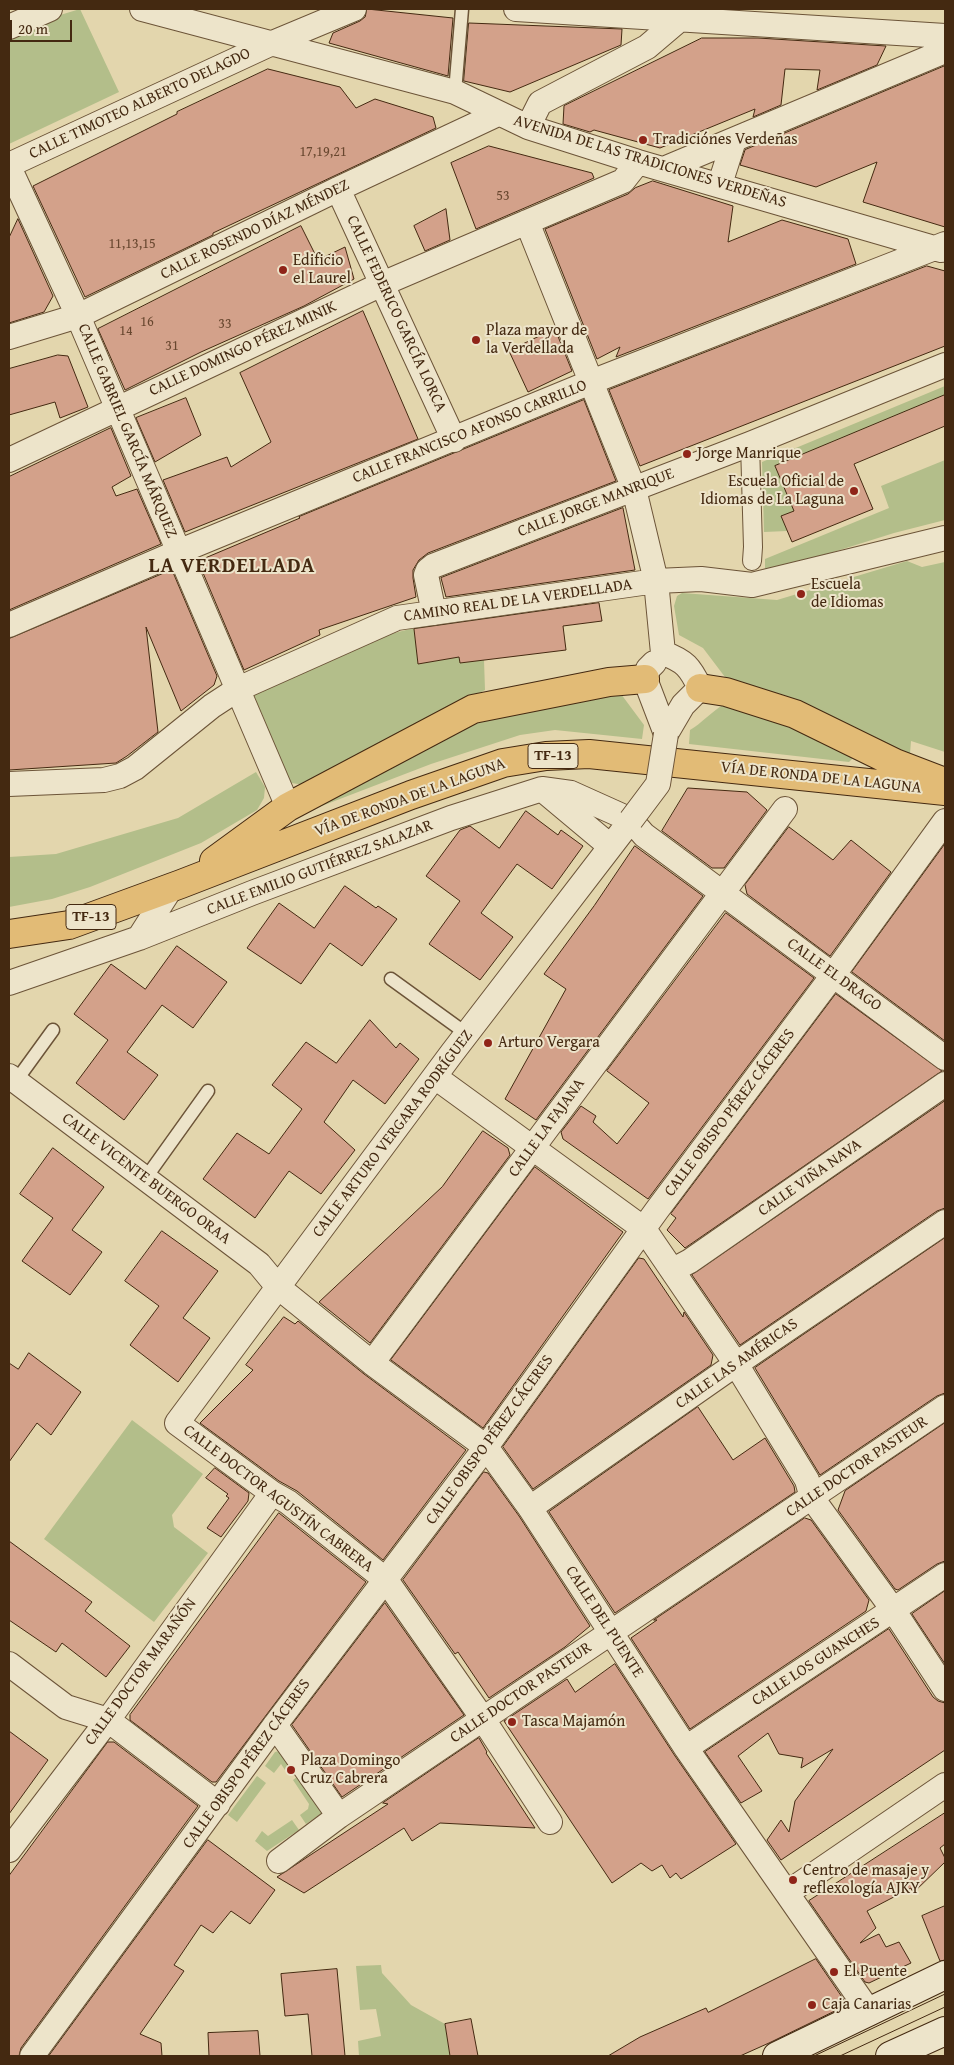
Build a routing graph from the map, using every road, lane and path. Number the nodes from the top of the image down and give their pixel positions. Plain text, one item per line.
1 (50, 9) edge
2 (142, 9) edge
3 (354, 9) edge
4 (462, 9) edge
5 (516, 9) edge
6 (680, 19) junction
7 (9, 27) edge
8 (945, 36) edge
9 (270, 44) junction
10 (945, 50) edge
11 (455, 92) junction
12 (498, 114) junction
13 (528, 127) junction
14 (734, 140) junction
15 (638, 162) junction
16 (9, 166) edge
17 (666, 168) junction
18 (720, 184) junction
19 (338, 189) junction
20 (528, 222) junction
21 (942, 248) edge
22 (382, 284) junction
23 (78, 316) junction
24 (9, 337) edge
25 (945, 365) edge
26 (591, 382) junction
27 (118, 407) junction
28 (454, 440) junction
29 (750, 444) junction
30 (9, 460) edge
31 (634, 489) junction
32 (945, 538) edge
33 (178, 552) junction
34 (752, 561) dead end
35 (656, 581) junction
36 (434, 613) junction
37 (9, 625) edge
38 (663, 653) junction
39 (645, 679) junction
40 (700, 688) junction
41 (238, 689) junction
42 (666, 734) junction
43 (945, 783) edge
44 (9, 784) edge
45 (542, 789) junction
46 (945, 791) edge
47 (288, 807) junction
48 (785, 809) dead end
49 (631, 820) junction
50 (945, 821) edge
51 (610, 846) junction
52 (176, 886) junction
53 (723, 893) junction
54 (9, 934) edge
55 (139, 938) junction
56 (834, 974) junction
57 (390, 979) dead end
58 (9, 983) edge
59 (53, 1030) dead end
60 (467, 1034) junction
61 (945, 1058) edge
62 (435, 1077) junction
63 (12, 1079) edge
64 (945, 1084) edge
65 (208, 1091) dead end
66 (532, 1148) junction
67 (145, 1179) junction
68 (945, 1222) edge
69 (644, 1229) junction
70 (672, 1270) junction
71 (278, 1287) junction
72 (372, 1363) junction
73 (736, 1364) junction
74 (945, 1407) edge
75 (177, 1423) joint
76 (486, 1447) junction
77 (272, 1492) junction
78 (812, 1498) junction
79 (530, 1508) junction
80 (945, 1576) edge
81 (386, 1580) junction
82 (894, 1610) junction
83 (610, 1632) junction
84 (9, 1664) edge
85 (945, 1689) edge
86 (483, 1719) junction
87 (108, 1720) junction
88 (275, 1724) junction
89 (686, 1748) junction
90 (945, 1785) edge
91 (218, 1804) junction
92 (339, 1816) junction
93 (550, 1822) dead end
94 (9, 1850) edge
95 (279, 1861) dead end
96 (788, 1893) junction
97 (945, 1975) edge
98 (870, 2013) junction
99 (945, 2032) edge
100 (32, 2056) edge
101 (777, 2056) edge
102 (890, 2056) edge

1 - 7 street
2 - 9 street, AVENIDA DE LAS TRADICIONES VERDEÑAS
3 - 9 street, CALLE TIMOTEO ALBERTO DELAGDO
4 - 11 lane
5 - 6 street
6 - 8 street
6 - 13 street
9 - 11 street, AVENIDA DE LAS TRADICIONES VERDEÑAS
9 - 16 street, CALLE TIMOTEO ALBERTO DELAGDO
10 - 14 street
11 - 12 street, AVENIDA DE LAS TRADICIONES VERDEÑAS
12 - 13 street, AVENIDA DE LAS TRADICIONES VERDEÑAS
12 - 19 street, CALLE ROSENDO DÍAZ MÉNDEZ
13 - 15 street, AVENIDA DE LAS TRADICIONES VERDEÑAS
14 - 17 street
14 - 18 street
15 - 17 street, AVENIDA DE LAS TRADICIONES VERDEÑAS
15 - 20 street, CALLE DOMINGO PÉREZ MINIK
16 - 23 street, CALLE GABRIEL GARCÍA MÁRQUEZ
17 - 18 street, AVENIDA DE LAS TRADICIONES VERDEÑAS
18 - 21 street, AVENIDA DE LAS TRADICIONES VERDEÑAS
19 - 22 street, CALLE FEDERICO GARCÍA LORCA
19 - 23 street, CALLE ROSENDO DÍAZ MÉNDEZ
20 - 22 street, CALLE DOMINGO PÉREZ MINIK
20 - 26 street
21 - 26 street, CALLE FRANCISCO AFONSO CARRILLO
22 - 27 street, CALLE DOMINGO PÉREZ MINIK
22 - 28 street, CALLE FEDERICO GARCÍA LORCA
23 - 24 street, CALLE ROSENDO DÍAZ MÉNDEZ
23 - 27 street, CALLE GABRIEL GARCÍA MÁRQUEZ
25 - 29 street, CALLE JORGE MANRIQUE
26 - 28 street, CALLE FRANCISCO AFONSO CARRILLO
26 - 31 street
27 - 30 street, CALLE DOMINGO PÉREZ MINIK
27 - 33 street, CALLE GABRIEL GARCÍA MÁRQUEZ
28 - 33 street, CALLE FRANCISCO AFONSO CARRILLO
29 - 31 street, CALLE JORGE MANRIQUE
29 - 34 street
31 - 35 street
31 - 36 street, CALLE JORGE MANRIQUE
32 - 35 street, CAMINO REAL DE LA VERDELLADA
33 - 37 street, CALLE FRANCISCO AFONSO CARRILLO
33 - 41 street, CALLE GABRIEL GARCÍA MÁRQUEZ
35 - 36 street, CAMINO REAL DE LA VERDELLADA
35 - 38 street
36 - 41 street, CAMINO REAL DE LA VERDELLADA
38 - 39 street
38 - 40 street
39 - 42 street
39 - 47 main road
40 - 42 street
40 - 43 main road
41 - 44 street, CAMINO REAL DE LA VERDELLADA
41 - 47 street, CALLE GABRIEL GARCÍA MÁRQUEZ
42 - 49 street, CALLE ARTURO VERGARA RODRÍGUEZ, bridge
45 - 49 street, CALLE EMILIO GUTIÉRREZ SALAZAR
45 - 51 street
45 - 55 street, CALLE EMILIO GUTIÉRREZ SALAZAR
46 - 52 main road, VÍA DE RONDA DE LA LAGUNA / TF-13
47 - 52 main road
48 - 53 street, CALLE LA FAJANA
49 - 51 street, CALLE ARTURO VERGARA RODRÍGUEZ
49 - 53 street, CALLE EL DRAGO
50 - 56 street, CALLE OBISPO PÉREZ CÁCERES
51 - 60 street, CALLE ARTURO VERGARA RODRÍGUEZ
52 - 54 main road, VÍA DE RONDA DE LA LAGUNA / TF-13
52 - 55 street
53 - 56 street, CALLE EL DRAGO
53 - 66 street, CALLE LA FAJANA
55 - 58 street, CALLE EMILIO GUTIÉRREZ SALAZAR
56 - 61 street, CALLE EL DRAGO
56 - 69 street, CALLE OBISPO PÉREZ CÁCERES
57 - 60 lane
59 - 63 lane
60 - 62 street, CALLE ARTURO VERGARA RODRÍGUEZ
62 - 66 street
62 - 71 street, CALLE ARTURO VERGARA RODRÍGUEZ
63 - 67 street, CALLE VICENTE BUERGO ORAA
64 - 70 street, CALLE VIÑA NAVA
65 - 67 lane
66 - 69 street
66 - 72 street, CALLE LA FAJANA
67 - 71 street, CALLE VICENTE BUERGO ORAA
68 - 73 street, CALLE LAS AMÉRICAS
69 - 70 street
69 - 76 street, CALLE OBISPO PÉREZ CÁCERES
70 - 73 street
71 - 72 street, CALLE DEL PUENTE
71 - 75 street, CALLE ARTURO VERGARA RODRÍGUEZ
72 - 76 street, CALLE DEL PUENTE
73 - 78 street
73 - 79 street, CALLE LAS AMÉRICAS
74 - 78 street, CALLE DOCTOR PASTEUR
75 - 77 street, CALLE DOCTOR AGUSTÍN CABRERA
76 - 79 street, CALLE DEL PUENTE
76 - 81 street, CALLE OBISPO PÉREZ CÁCERES
77 - 81 street, CALLE DOCTOR AGUSTÍN CABRERA
77 - 87 street, CALLE DOCTOR MARAÑÓN
78 - 82 street
78 - 83 street, CALLE DOCTOR PASTEUR
79 - 83 street, CALLE DEL PUENTE
80 - 82 street, CALLE LOS GUANCHES
81 - 86 street, CALLE DOCTOR AGUSTÍN CABRERA
81 - 88 street, CALLE OBISPO PÉREZ CÁCERES
82 - 85 street
82 - 89 street, CALLE LOS GUANCHES
83 - 86 street, CALLE DOCTOR PASTEUR
83 - 89 street, CALLE DEL PUENTE
84 - 87 street
86 - 92 street, CALLE DOCTOR PASTEUR
86 - 93 street, CALLE DOCTOR AGUSTÍN CABRERA
87 - 91 street
87 - 94 street, CALLE DOCTOR MARAÑÓN
88 - 91 street, CALLE OBISPO PÉREZ CÁCERES
88 - 92 street
89 - 96 street, CALLE DEL PUENTE
90 - 96 street
91 - 100 street, CALLE OBISPO PÉREZ CÁCERES
92 - 95 street, CALLE DOCTOR PASTEUR
96 - 98 street, CALLE DEL PUENTE
97 - 98 main road
98 - 101 main road
99 - 102 main road

